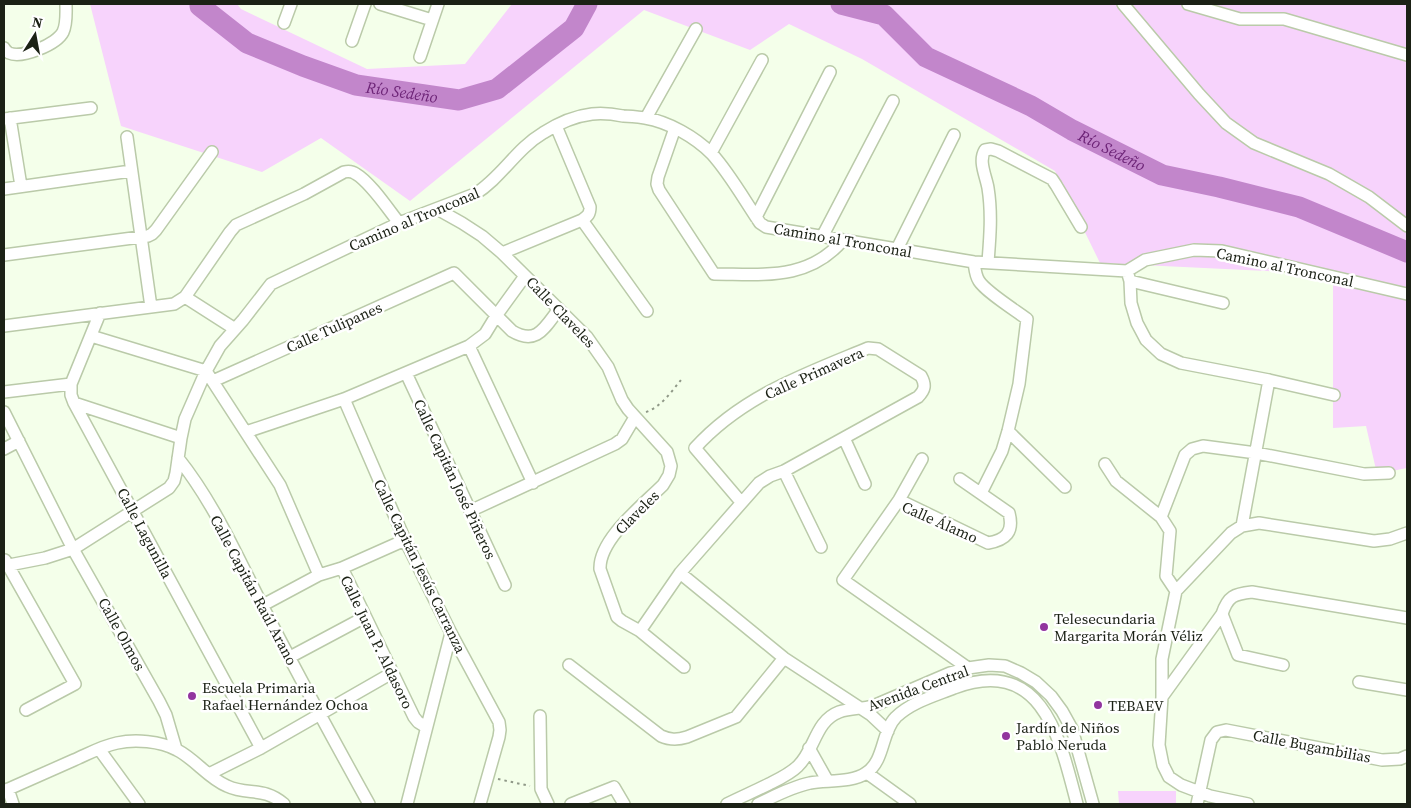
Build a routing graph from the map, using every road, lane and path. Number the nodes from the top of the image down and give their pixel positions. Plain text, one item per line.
1 (66, 4) edge
2 (291, 4) edge
3 (365, 4) edge
4 (380, 4) edge
5 (438, 4) edge
6 (1123, 4) edge
7 (1188, 4) edge
8 (432, 20) junction
9 (284, 23) dead end
10 (696, 29) dead end
11 (352, 41) dead end
12 (7, 50) edge
13 (1407, 55) edge
14 (420, 57) dead end
15 (762, 60) dead end
16 (830, 72) dead end
17 (893, 101) dead end
18 (91, 108) dead end
19 (7, 118) edge
20 (646, 118) junction
21 (556, 126) junction
22 (675, 128) junction
23 (954, 135) dead end
24 (127, 137) dead end
25 (212, 152) dead end
26 (711, 153) junction
27 (131, 172) junction
28 (21, 186) junction
29 (4, 189) edge
30 (437, 210) junction
31 (586, 216) junction
32 (756, 217) junction
33 (399, 223) junction
34 (1407, 226) edge
35 (1081, 227) dead end
36 (822, 237) junction
37 (141, 238) junction
38 (843, 240) junction
39 (897, 249) junction
40 (502, 253) junction
41 (4, 255) edge
42 (974, 262) junction
43 (988, 262) junction
44 (525, 276) junction
45 (1129, 276) junction
46 (1407, 294) edge
47 (185, 297) junction
48 (1223, 303) dead end
49 (151, 307) junction
50 (559, 310) junction
51 (647, 311) dead end
52 (100, 313) junction
53 (496, 316) junction
54 (4, 326) edge
55 (235, 329) junction
56 (91, 336) junction
57 (469, 346) junction
58 (206, 371) junction
59 (406, 373) junction
60 (681, 380) dead end
61 (1269, 380) junction
62 (212, 381) junction
63 (71, 384) junction
64 (4, 392) edge
65 (1334, 395) dead end
66 (344, 399) junction
67 (74, 404) junction
68 (4, 412) edge
69 (634, 417) junction
70 (1008, 431) junction
71 (246, 432) junction
72 (181, 438) junction
73 (844, 438) junction
74 (19, 441) junction
75 (4, 449) edge
76 (1256, 453) junction
77 (178, 458) junction
78 (922, 459) dead end
79 (1105, 464) dead end
80 (671, 466) joint
81 (784, 471) junction
82 (1389, 473) dead end
83 (960, 479) dead end
84 (533, 483) junction
85 (865, 484) dead end
86 (1065, 487) dead end
87 (981, 493) junction
88 (899, 500) junction
89 (741, 502) junction
90 (133, 511) junction
91 (470, 511) junction
92 (1161, 516) junction
93 (1242, 526) junction
94 (1407, 533) edge
95 (405, 540) junction
96 (821, 546) dead end
97 (73, 549) junction
98 (5, 563) edge
99 (342, 568) junction
100 (680, 573) junction
101 (319, 575) junction
102 (505, 585) dead end
103 (1176, 591) junction
104 (263, 606) junction
105 (1222, 614) junction
106 (365, 617) junction
107 (1407, 618) edge
108 (640, 631) junction
109 (451, 633) junction
110 (290, 658) junction
111 (784, 658) junction
112 (569, 665) dead end
113 (1283, 666) dead end
114 (684, 667) dead end
115 (968, 668) junction
116 (392, 673) junction
117 (1359, 682) dead end
118 (1407, 690) edge
119 (1162, 697) junction
120 (862, 709) junction
121 (26, 710) dead end
122 (320, 715) junction
123 (540, 716) dead end
124 (426, 727) junction
125 (888, 731) junction
126 (260, 748) junction
127 (809, 748) junction
128 (98, 749) junction
129 (176, 749) junction
130 (1407, 756) edge
131 (867, 773) junction
132 (210, 774) junction
133 (489, 777) junction
134 (827, 780) junction
135 (541, 789) junction
136 (6, 790) edge
137 (1199, 791) junction
138 (13, 804) edge
139 (138, 804) edge
140 (284, 804) edge
141 (369, 804) edge
142 (407, 804) edge
143 (480, 804) edge
144 (548, 804) edge
145 (571, 804) edge
146 (624, 804) edge
147 (727, 804) edge
148 (758, 804) edge
149 (910, 804) edge
150 (1077, 804) edge
151 (1093, 804) edge
152 (1197, 804) edge
153 (1248, 804) edge

1 - 12 street
2 - 9 street
3 - 11 street
4 - 8 street
5 - 8 street
6 - 34 street
7 - 13 street
8 - 14 street
10 - 20 street
15 - 26 street
16 - 32 street
17 - 36 street
18 - 19 street
19 - 28 street
20 - 21 street, Camino al Tronconal
20 - 22 street, Camino al Tronconal
21 - 30 street, Camino al Tronconal
21 - 31 street
22 - 26 street, Camino al Tronconal
22 - 38 street
23 - 39 street
24 - 27 street
25 - 37 street
26 - 32 street, Camino al Tronconal
27 - 28 street
27 - 37 street
28 - 29 street
30 - 33 street, Camino al Tronconal
30 - 40 street, Calle Claveles
31 - 40 street
31 - 51 street
32 - 36 street, Camino al Tronconal
33 - 47 street
33 - 55 street, Camino al Tronconal
35 - 43 street
36 - 38 street, Camino al Tronconal
37 - 41 street
37 - 49 street
38 - 39 street, Camino al Tronconal
39 - 42 street, Camino al Tronconal
40 - 44 street, Calle Claveles
42 - 43 street, Camino al Tronconal
42 - 70 street
43 - 45 street, Camino al Tronconal
44 - 50 street, Calle Claveles
44 - 53 street
45 - 46 street, Camino al Tronconal
45 - 48 street
45 - 61 street
47 - 49 street
47 - 55 street
49 - 52 street
50 - 53 street
50 - 69 street, Calle Claveles
52 - 54 street
52 - 56 street
53 - 57 street
53 - 62 street, Calle Tulipanes
55 - 58 street, Camino al Tronconal
56 - 58 street
56 - 63 street
57 - 59 street
57 - 84 street
58 - 62 street, Calle Juan P. Aldasoro
58 - 72 street, Camino al Tronconal
59 - 66 street
59 - 91 street, Calle Capitán José Piñeros
60 - 69 path
61 - 65 street
61 - 76 street
62 - 71 street, Calle Juan P. Aldasoro
63 - 64 street
63 - 67 street, Calle Lagunilla
66 - 71 street
66 - 95 street, Calle Capitán Jesús Carranza
67 - 72 street
67 - 90 street, Calle Lagunilla
68 - 74 street, Calle Olmos
69 - 80 street, Calle Claveles
69 - 84 street
70 - 86 street
70 - 87 street
71 - 101 street, Calle Juan P. Aldasoro
72 - 77 street, Camino al Tronconal
73 - 81 street
73 - 85 street
73 - 89 street, Calle Primavera
74 - 75 street
74 - 97 street, Calle Olmos
76 - 82 street
76 - 92 street
76 - 93 street
77 - 90 street, Camino al Tronconal
77 - 104 street, Calle Capitán Raúl Arano
78 - 88 street
79 - 92 street
80 - 108 street, Claveles
81 - 89 street
81 - 96 street
83 - 87 street
84 - 91 street
87 - 88 street, Calle Álamo
88 - 115 street, Calle Álamo
89 - 100 street
90 - 97 street, Camino al Tronconal
90 - 126 street, Calle Lagunilla
91 - 102 street, Calle Capitán José Piñeros
92 - 103 street
93 - 94 street
93 - 103 street
95 - 99 street
95 - 109 street, Calle Capitán Jesús Carranza
97 - 98 street, Camino al Tronconal
97 - 129 street, Calle Olmos
98 - 121 street
99 - 101 street, Calle Juan P. Aldasoro
99 - 106 street, Calle Juan P. Aldasoro
100 - 108 street
100 - 111 street
101 - 104 street
103 - 119 street
104 - 110 street, Calle Capitán Raúl Arano
105 - 107 street
105 - 113 street
105 - 119 street
106 - 110 street
106 - 116 street, Calle Juan P. Aldasoro
108 - 114 street, Claveles
109 - 124 street
109 - 133 street, Calle Capitán Jesús Carranza
110 - 122 street, Calle Capitán Raúl Arano
111 - 112 street
111 - 120 street
115 - 120 street, Avenida Central
115 - 151 street, Avenida Central
116 - 122 street
116 - 124 street, Calle Juan P. Aldasoro
117 - 118 street
119 - 137 street
120 - 125 street
120 - 127 street, Avenida Central
122 - 126 street
122 - 141 street, Calle Capitán Raúl Arano
123 - 135 street
124 - 142 street
125 - 131 street, Avenida Central
125 - 150 street, Avenida Central
126 - 132 street
127 - 134 street
127 - 147 street, Avenida Central
128 - 129 street
128 - 136 street
128 - 139 street
129 - 132 street
130 - 137 street, Calle Bugambilias
131 - 134 street
131 - 149 street
132 - 140 street
133 - 135 path
133 - 143 street
134 - 148 street
135 - 144 street
136 - 138 street
137 - 152 street
137 - 153 street
145 - 146 street

